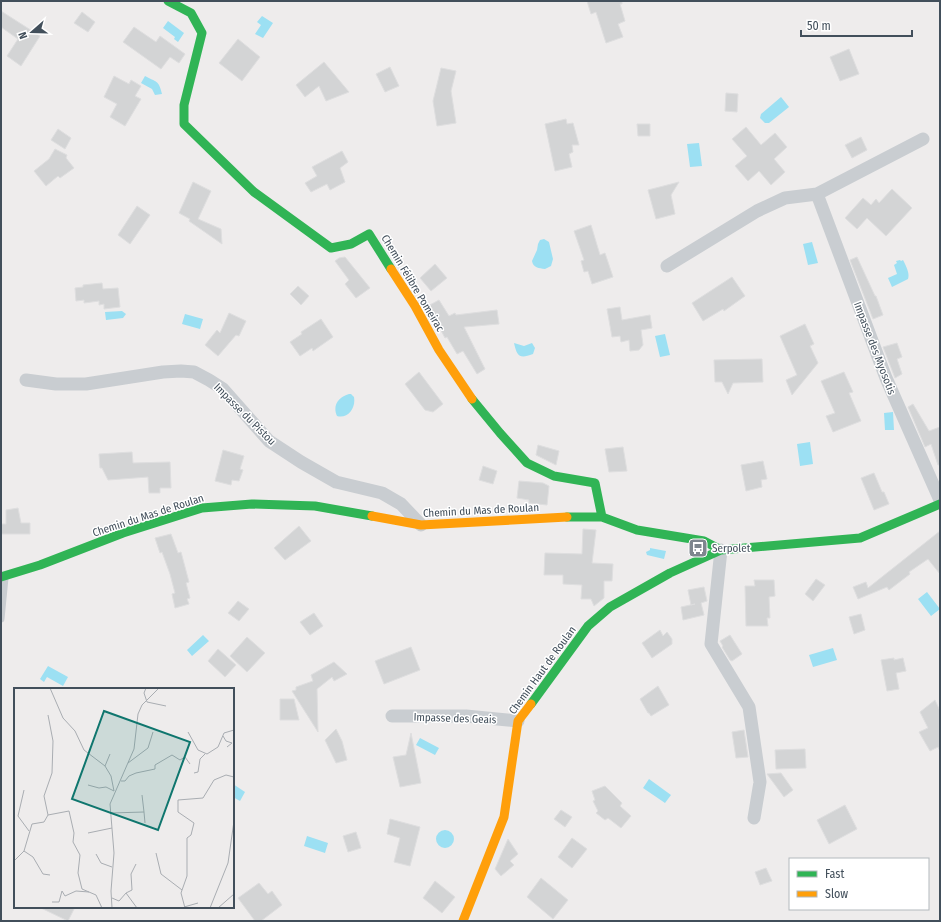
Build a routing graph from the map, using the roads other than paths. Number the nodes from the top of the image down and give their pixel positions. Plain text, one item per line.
1 (168, 1) edge
2 (923, 139) dead end
3 (816, 194) junction
4 (667, 266) dead end
5 (26, 380) dead end
6 (940, 500) edge
7 (940, 504) edge
8 (602, 517) junction
9 (421, 525) junction
10 (721, 550) junction
11 (3, 576) edge
12 (1, 619) edge
13 (392, 716) dead end
14 (518, 721) junction
15 (754, 818) dead end
16 (463, 921) edge

1 - 8 street, Chemin Félibre Pomeirac
2 - 3 street
3 - 4 street
3 - 6 street, Impasse des Myosotis
5 - 9 street, Impasse du Pistou
7 - 10 street
8 - 9 street, Chemin du Mas de Roulan
8 - 10 street, Chemin du Mas de Roulan
9 - 11 street, Chemin du Mas de Roulan
10 - 14 street, Chemin Haut de Roulan
10 - 15 street
11 - 12 lane
13 - 14 street, Impasse des Geais
14 - 16 street, Chemin Haut de Roulan

